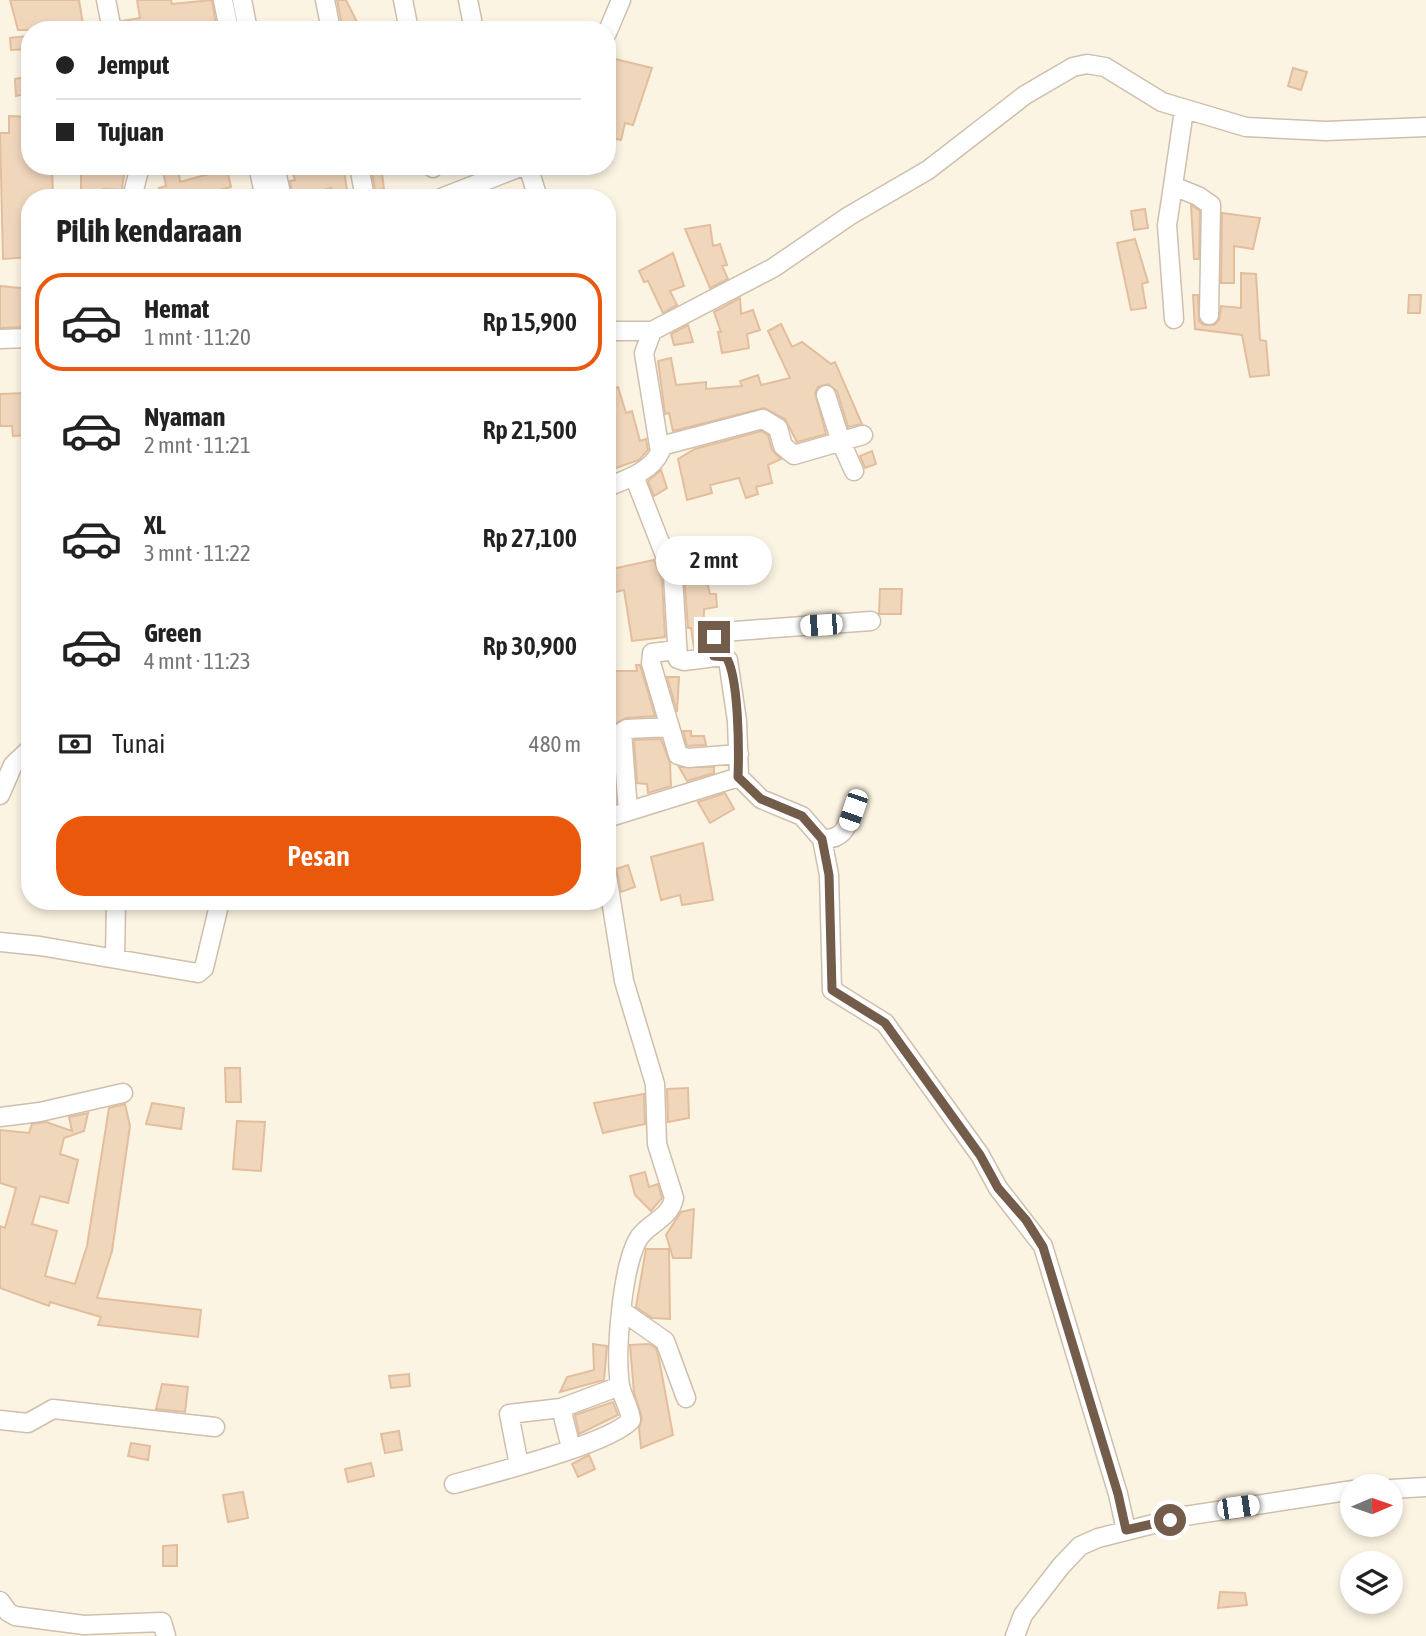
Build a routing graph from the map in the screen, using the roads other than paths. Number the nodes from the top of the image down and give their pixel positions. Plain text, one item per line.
1 (106, 0) edge
2 (223, 0) edge
3 (242, 0) edge
4 (325, 0) edge
5 (403, 0) edge
6 (468, 0) edge
7 (621, 0) edge
8 (110, 21) edge
9 (227, 21) edge
10 (246, 21) edge
11 (329, 21) edge
12 (406, 21) edge
13 (472, 21) edge
14 (612, 21) edge
15 (1184, 110) junction
16 (1426, 127) edge
17 (502, 175) edge
18 (1173, 186) junction
19 (465, 189) edge
20 (1209, 315) dead end
21 (1174, 319) dead end
22 (616, 331) edge
23 (652, 331) junction
24 (21, 338) edge
25 (0, 339) edge
26 (826, 395) dead end
27 (863, 435) dead end
28 (841, 442) junction
29 (661, 446) junction
30 (854, 471) dead end
31 (634, 476) junction
32 (616, 483) edge
33 (871, 621) dead end
34 (676, 650) junction
35 (714, 656) junction
36 (670, 727) junction
37 (739, 754) junction
38 (6, 763) edge
39 (738, 777) junction
40 (0, 795) edge
41 (853, 810) dead end
42 (628, 811) junction
43 (616, 815) edge
44 (822, 839) junction
45 (116, 910) edge
46 (218, 910) edge
47 (613, 910) edge
48 (0, 942) edge
49 (115, 958) junction
50 (123, 1093) dead end
51 (0, 1116) edge
52 (622, 1311) junction
53 (620, 1386) junction
54 (686, 1398) dead end
55 (561, 1408) junction
56 (0, 1420) edge
57 (215, 1427) dead end
58 (570, 1448) junction
59 (519, 1465) junction
60 (454, 1484) dead end
61 (1426, 1487) edge
62 (1404, 1488) edge
63 (1340, 1492) edge
64 (1126, 1530) junction
65 (0, 1601) edge
66 (166, 1636) edge
67 (1015, 1636) edge

1 - 8 street
2 - 9 street
3 - 10 street
4 - 11 street
5 - 12 street
6 - 13 street
7 - 14 street
15 - 16 street
15 - 18 street
15 - 23 street
17 - 19 street
18 - 20 street
18 - 21 street
22 - 23 street
23 - 29 street
24 - 25 street
26 - 28 street
27 - 28 street
28 - 29 street
28 - 30 street
29 - 31 street
31 - 32 street
31 - 34 street
33 - 35 street
34 - 35 street
34 - 36 street
35 - 37 street
36 - 37 street
36 - 42 street
37 - 39 street
38 - 40 street
39 - 42 street
39 - 44 street
41 - 44 street
42 - 43 street
44 - 64 street
45 - 49 street
46 - 49 street
47 - 52 street
48 - 49 street
50 - 51 street
52 - 53 street
52 - 54 street
53 - 55 street
53 - 58 street
55 - 58 street
55 - 59 street
56 - 57 street
58 - 59 street
59 - 60 street
61 - 62 street
63 - 64 street
64 - 67 street
65 - 66 street

